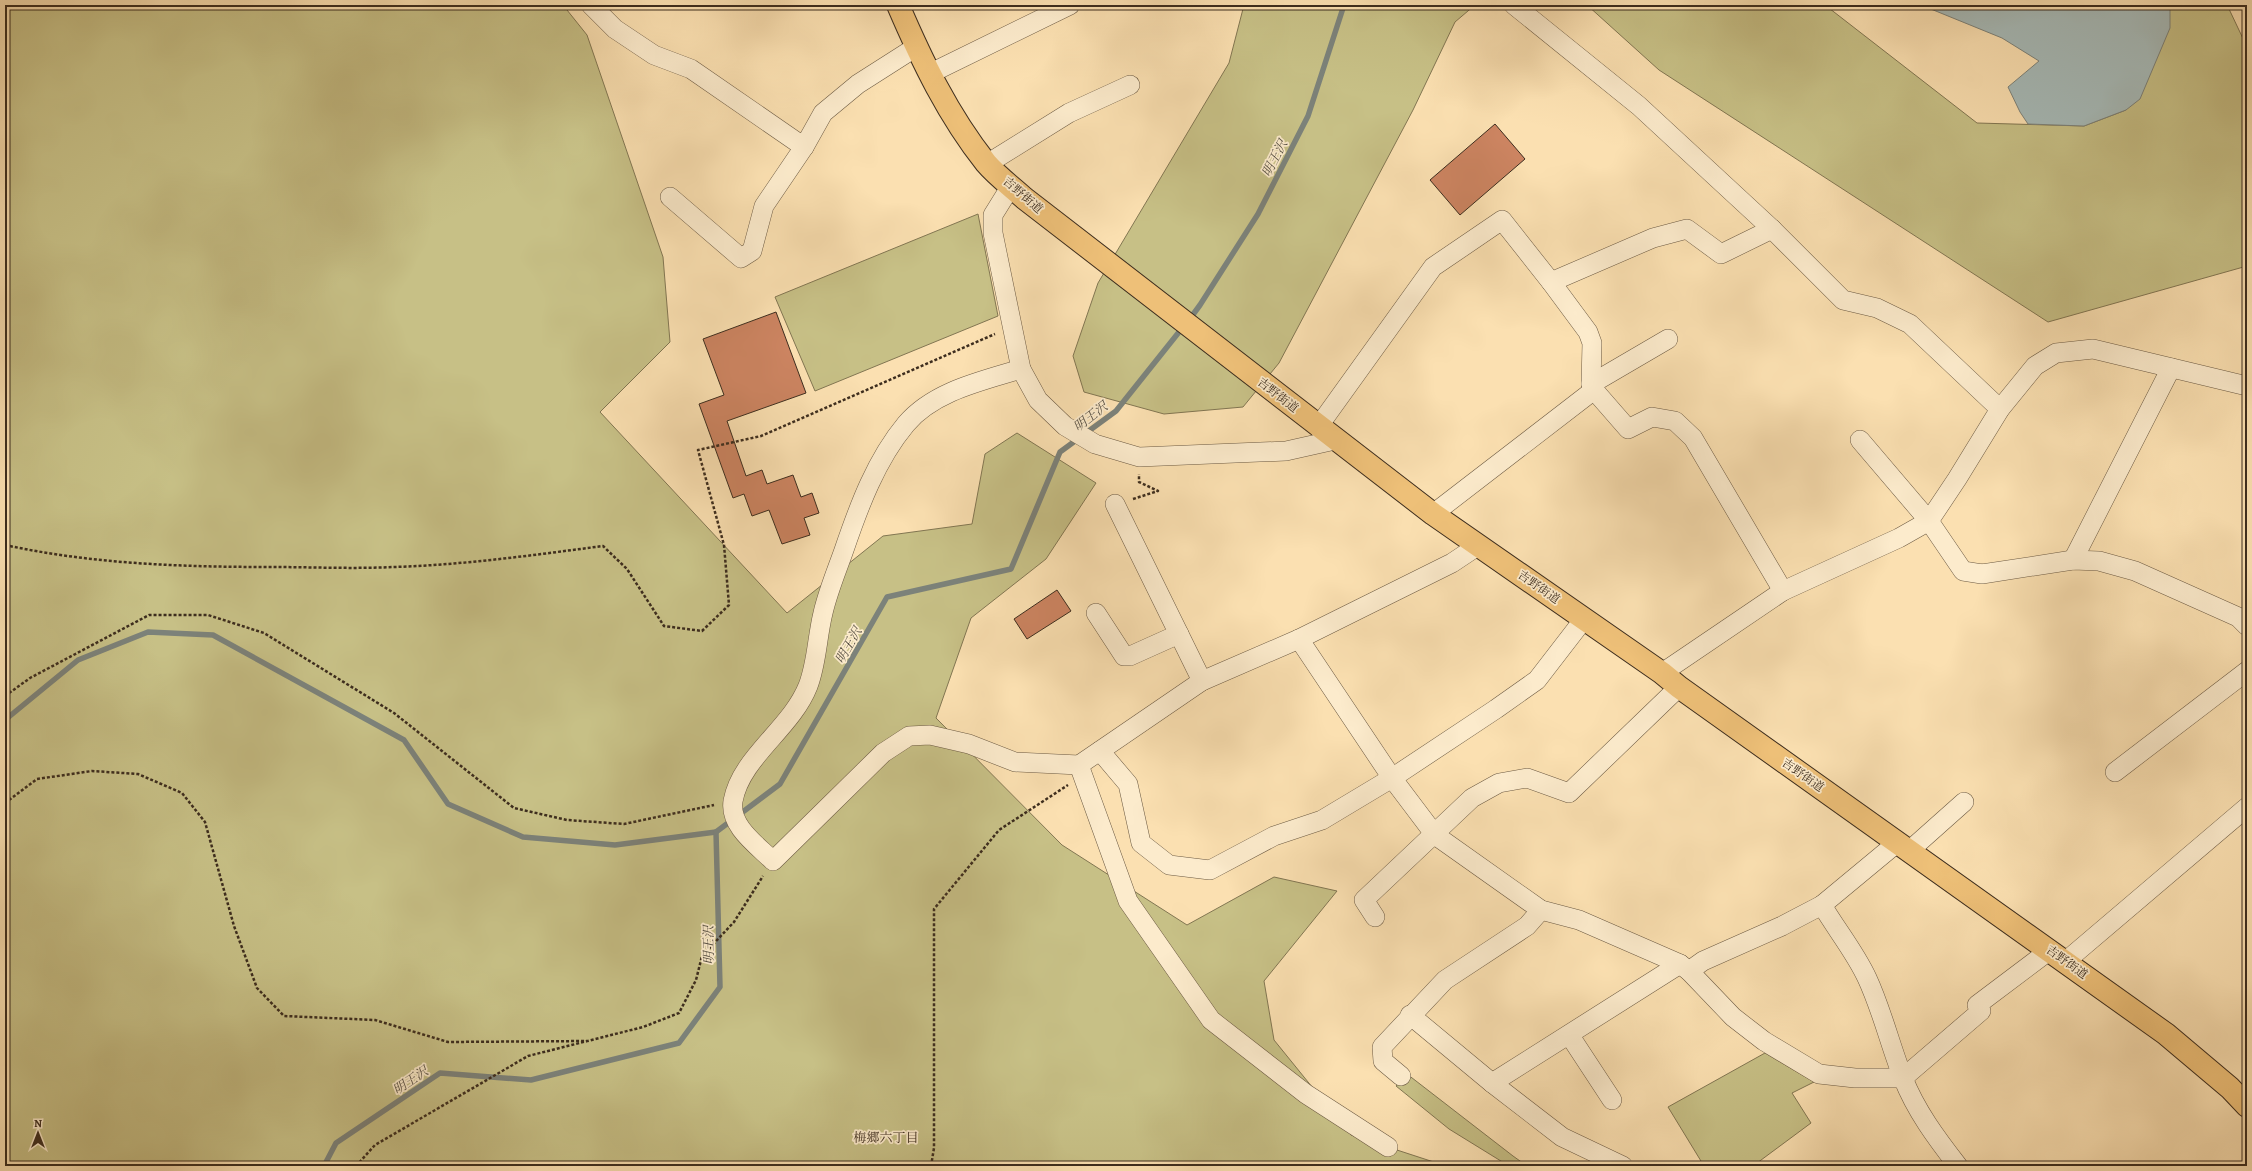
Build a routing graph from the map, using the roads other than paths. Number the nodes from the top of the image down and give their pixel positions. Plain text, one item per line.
1 (898, 5) edge
2 (1070, 5) edge
3 (1514, 5) edge
4 (598, 8) edge
5 (916, 47) junction
6 (929, 74) junction
7 (1130, 85) dead end
8 (804, 147) junction
9 (987, 164) junction
10 (1011, 186) junction
11 (670, 197) dead end
12 (1772, 229) junction
13 (1551, 282) junction
14 (1668, 339) dead end
15 (2171, 368) junction
16 (1021, 369) junction
17 (2247, 386) edge
18 (1593, 387) junction
19 (2000, 409) junction
20 (1326, 433) junction
21 (1860, 440) dead end
22 (1115, 504) road end
23 (1433, 514) junction
24 (1929, 521) junction
25 (1479, 545) junction
26 (2073, 560) junction
27 (1783, 591) junction
28 (1096, 613) dead end
29 (1584, 619) junction
30 (2247, 626) edge
31 (1179, 634) junction
32 (1299, 639) junction
33 (2247, 671) edge
34 (1662, 673) junction
35 (1202, 681) junction
36 (1679, 687) junction
37 (1100, 751) junction
38 (1079, 765) junction
39 (2115, 772) dead end
40 (1392, 778) junction
41 (1964, 802) dead end
42 (2247, 806) edge
43 (1435, 835) junction
44 (1903, 846) junction
45 (1822, 905) junction
46 (1541, 910) junction
47 (1375, 917) dead end
48 (2058, 955) junction
49 (1685, 967) junction
50 (1410, 1016) junction
51 (1570, 1036) junction
52 (1401, 1076) dead end
53 (1903, 1078) junction
54 (1492, 1083) junction
55 (1612, 1100) dead end
56 (2247, 1106) edge
57 (1388, 1147) dead end
58 (1623, 1166) edge
59 (1958, 1166) edge

1 - 5 main road, 吉野街道
2 - 6 street
3 - 12 street
4 - 8 street
5 - 6 main road, 吉野街道
5 - 8 street
6 - 9 main road, 吉野街道
7 - 9 street
8 - 11 street
9 - 10 main road, 吉野街道
10 - 16 street
10 - 20 main road, 吉野街道
12 - 13 street
12 - 19 street
13 - 18 street
13 - 20 street
14 - 18 street
15 - 17 street
15 - 19 street
15 - 26 street
16 - 20 street
16 - 38 street
18 - 23 street
18 - 27 street
19 - 24 street
20 - 23 main road, 吉野街道
21 - 24 street
22 - 31 street
23 - 25 main road, 吉野街道
24 - 26 street
24 - 27 street
25 - 29 main road, 吉野街道
25 - 32 street
26 - 30 street
27 - 34 street
28 - 31 street
29 - 34 main road, 吉野街道
29 - 40 street
31 - 35 street
32 - 35 street
32 - 40 street
33 - 39 street
34 - 36 main road, 吉野街道
35 - 37 street
36 - 43 street
36 - 44 main road, 吉野街道
37 - 38 street
37 - 40 street
38 - 57 street
40 - 43 street
41 - 44 street
42 - 48 street
43 - 46 street
43 - 47 street
44 - 45 street
44 - 48 main road, 吉野街道
45 - 49 street
45 - 53 street
46 - 49 street
46 - 50 street
48 - 53 street
48 - 56 main road, 吉野街道
49 - 51 street
49 - 53 street
50 - 52 street
50 - 54 street
51 - 54 street
51 - 55 street
53 - 59 street
54 - 58 street

